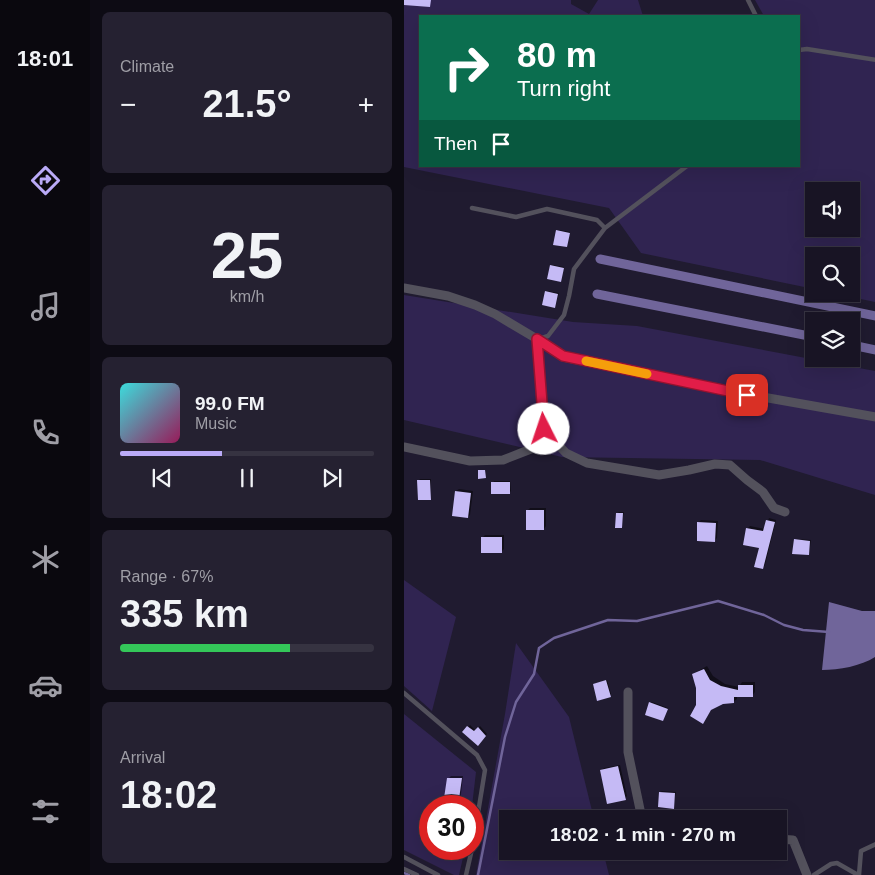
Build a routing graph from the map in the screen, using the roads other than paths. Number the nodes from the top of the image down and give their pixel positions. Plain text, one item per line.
1 (748, 0) edge
2 (756, 15) edge
3 (800, 50) edge
4 (875, 60) edge
5 (686, 167) edge
6 (472, 208) dead end
7 (605, 228) junction
8 (404, 288) edge
9 (537, 339) junction
10 (875, 417) edge
11 (544, 429) junction
12 (404, 447) edge
13 (785, 512) dead end
14 (628, 692) dead end
15 (404, 693) edge
16 (481, 795) edge
17 (640, 810) edge
18 (787, 840) edge
19 (875, 844) edge
20 (404, 857) edge
21 (469, 860) edge
22 (404, 869) edge
23 (417, 875) edge
24 (438, 875) edge
25 (466, 875) edge
26 (807, 875) edge
27 (814, 875) edge
28 (859, 875) edge

1 - 2 lane
3 - 4 lane
5 - 7 lane
6 - 7 lane
7 - 9 lane
8 - 9 street
9 - 10 street
9 - 11 street
11 - 12 street
11 - 13 street
14 - 17 street
15 - 16 lane
18 - 26 street
19 - 28 lane
20 - 24 lane
21 - 25 lane
22 - 23 lane
27 - 28 lane

